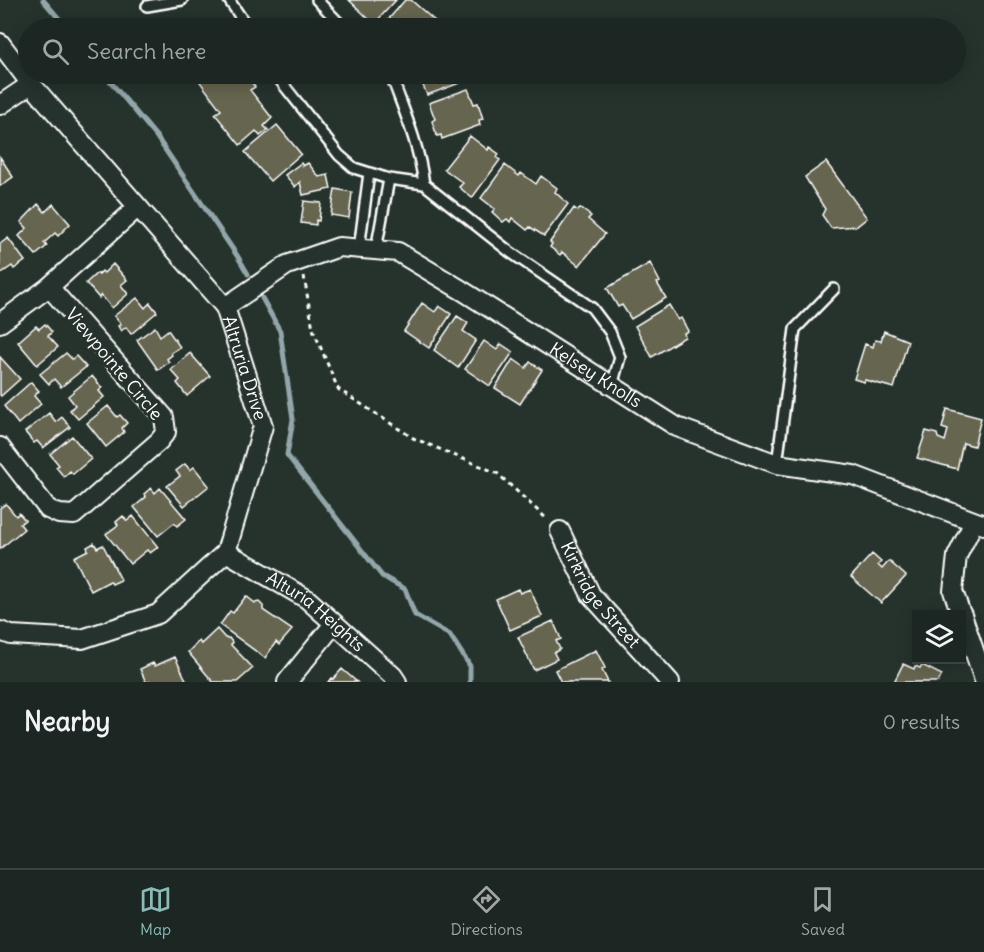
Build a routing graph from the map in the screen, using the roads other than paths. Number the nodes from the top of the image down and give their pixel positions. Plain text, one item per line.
1 (182, 0) edge
2 (229, 0) edge
3 (317, 0) edge
4 (147, 6) dead end
5 (241, 18) edge
6 (334, 18) edge
7 (0, 43) edge
8 (18, 67) edge
9 (31, 84) joint
10 (283, 84) edge
11 (394, 84) edge
12 (0, 105) edge
13 (369, 173) junction
14 (389, 179) junction
15 (424, 184) junction
16 (138, 207) junction
17 (367, 249) junction
18 (49, 287) junction
19 (834, 289) dead end
20 (225, 307) junction
21 (0, 323) edge
22 (612, 386) junction
23 (0, 447) edge
24 (777, 464) junction
25 (979, 523) edge
26 (560, 531) road end
27 (226, 552) junction
28 (959, 610) edge
29 (334, 624) junction
30 (966, 629) edge
31 (0, 631) edge
32 (984, 680) edge
33 (287, 682) edge
34 (397, 682) edge
35 (670, 682) edge

1 - 4 lane
2 - 5 lane
3 - 6 lane
7 - 8 street, Altruria Drive
9 - 12 street
9 - 16 street, Altruria Drive
10 - 13 lane
11 - 15 lane
13 - 14 lane
13 - 17 lane
14 - 15 lane
14 - 17 lane
15 - 22 lane
16 - 18 street
16 - 20 street, Altruria Drive
17 - 20 street, Kelsey Knolls
17 - 22 street, Kelsey Knolls
18 - 21 street
18 - 23 street, Viewpointe Circle
19 - 24 lane
20 - 27 street, Altruria Drive
22 - 24 street, Kelsey Knolls
24 - 25 street, Kelsey Knolls
25 - 28 street
26 - 35 street, Kirkridge Street
27 - 29 street, Alturia Heights
27 - 31 street
29 - 33 street
29 - 34 street, Alturia Heights
30 - 32 street

